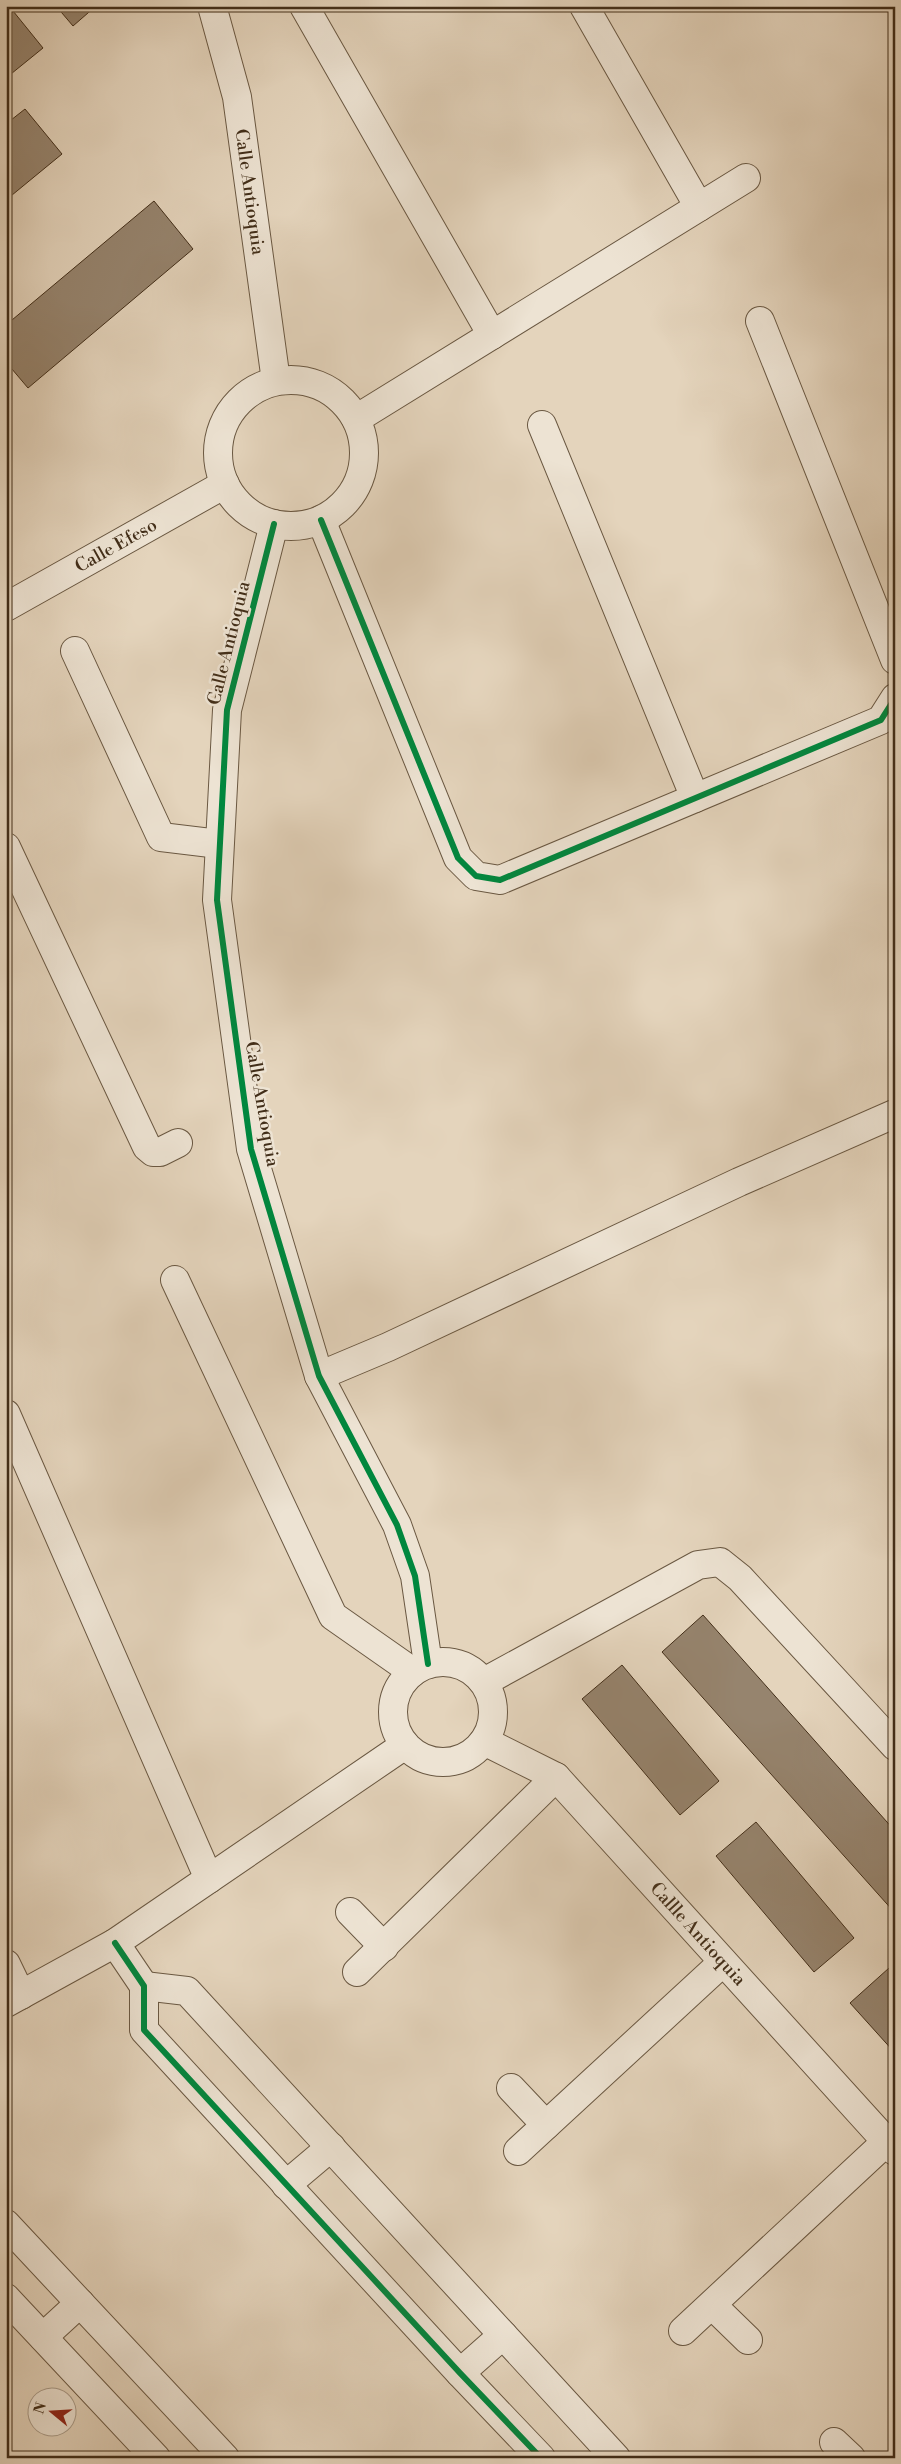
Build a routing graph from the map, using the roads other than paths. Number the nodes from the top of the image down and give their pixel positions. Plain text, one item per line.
1 (212, 6) edge
2 (304, 6) edge
3 (584, 6) edge
4 (746, 178) dead end
5 (700, 207) junction
6 (760, 321) dead end
7 (492, 335) junction
8 (276, 381) junction
9 (356, 419) junction
10 (542, 426) dead end
11 (225, 484) junction
12 (321, 520) junction
13 (274, 524) junction
14 (6, 607) edge
15 (75, 651) dead end
16 (895, 660) edge
17 (895, 698) edge
18 (694, 798) junction
19 (220, 844) junction
20 (6, 847) edge
21 (894, 1114) edge
22 (178, 1143) dead end
23 (175, 1280) dead end
24 (319, 1376) junction
25 (6, 1414) edge
26 (420, 1668) junction
27 (484, 1682) junction
28 (484, 1741) junction
29 (405, 1745) junction
30 (895, 1746) edge
31 (556, 1777) junction
32 (209, 1879) junction
33 (350, 1912) dead end
34 (115, 1943) junction
35 (384, 1947) junction
36 (723, 1962) junction
37 (6, 1964) edge
38 (357, 1972) dead end
39 (144, 1986) junction
40 (14, 1999) edge
41 (511, 2088) dead end
42 (546, 2124) junction
43 (890, 2146) edge
44 (331, 2147) junction
45 (518, 2152) dead end
46 (286, 2185) junction
47 (6, 2224) edge
48 (6, 2298) edge
49 (80, 2303) junction
50 (712, 2305) junction
51 (683, 2331) dead end
52 (503, 2335) junction
53 (43, 2337) junction
54 (748, 2340) dead end
55 (460, 2373) junction
56 (156, 2458) edge
57 (225, 2458) edge
58 (541, 2458) edge
59 (616, 2458) edge

1 - 8 street, Calle Antioquia
2 - 7 street
3 - 5 street
4 - 5 street
5 - 7 street
6 - 16 street
7 - 9 street
8 - 9 street
8 - 11 street
9 - 12 street
10 - 18 street
11 - 13 street
11 - 14 street, Calle Efeso
12 - 13 street
12 - 18 street
13 - 19 street, Calle Antioquia
15 - 19 street
17 - 18 street
19 - 24 street, Calle Antioquia
20 - 22 street
21 - 24 street
23 - 26 street
24 - 26 street, Calle Antioquia
25 - 32 street
26 - 27 street
26 - 29 street
27 - 28 street
27 - 30 street
28 - 29 street
28 - 31 street, Callle Antioquia
29 - 32 street
31 - 35 street
31 - 36 street, Callle Antioquia
32 - 34 street
33 - 35 street
34 - 39 street
34 - 40 street
35 - 38 street
36 - 42 street
36 - 43 street, Callle Antioquia
37 - 40 street
39 - 44 street
39 - 46 street
41 - 42 street
42 - 45 street
43 - 50 street
44 - 46 street
44 - 52 street
46 - 55 street
47 - 49 street
48 - 53 street
49 - 53 street
49 - 57 street
50 - 51 street
50 - 54 street
52 - 55 street
52 - 59 street
53 - 56 street
55 - 58 street

